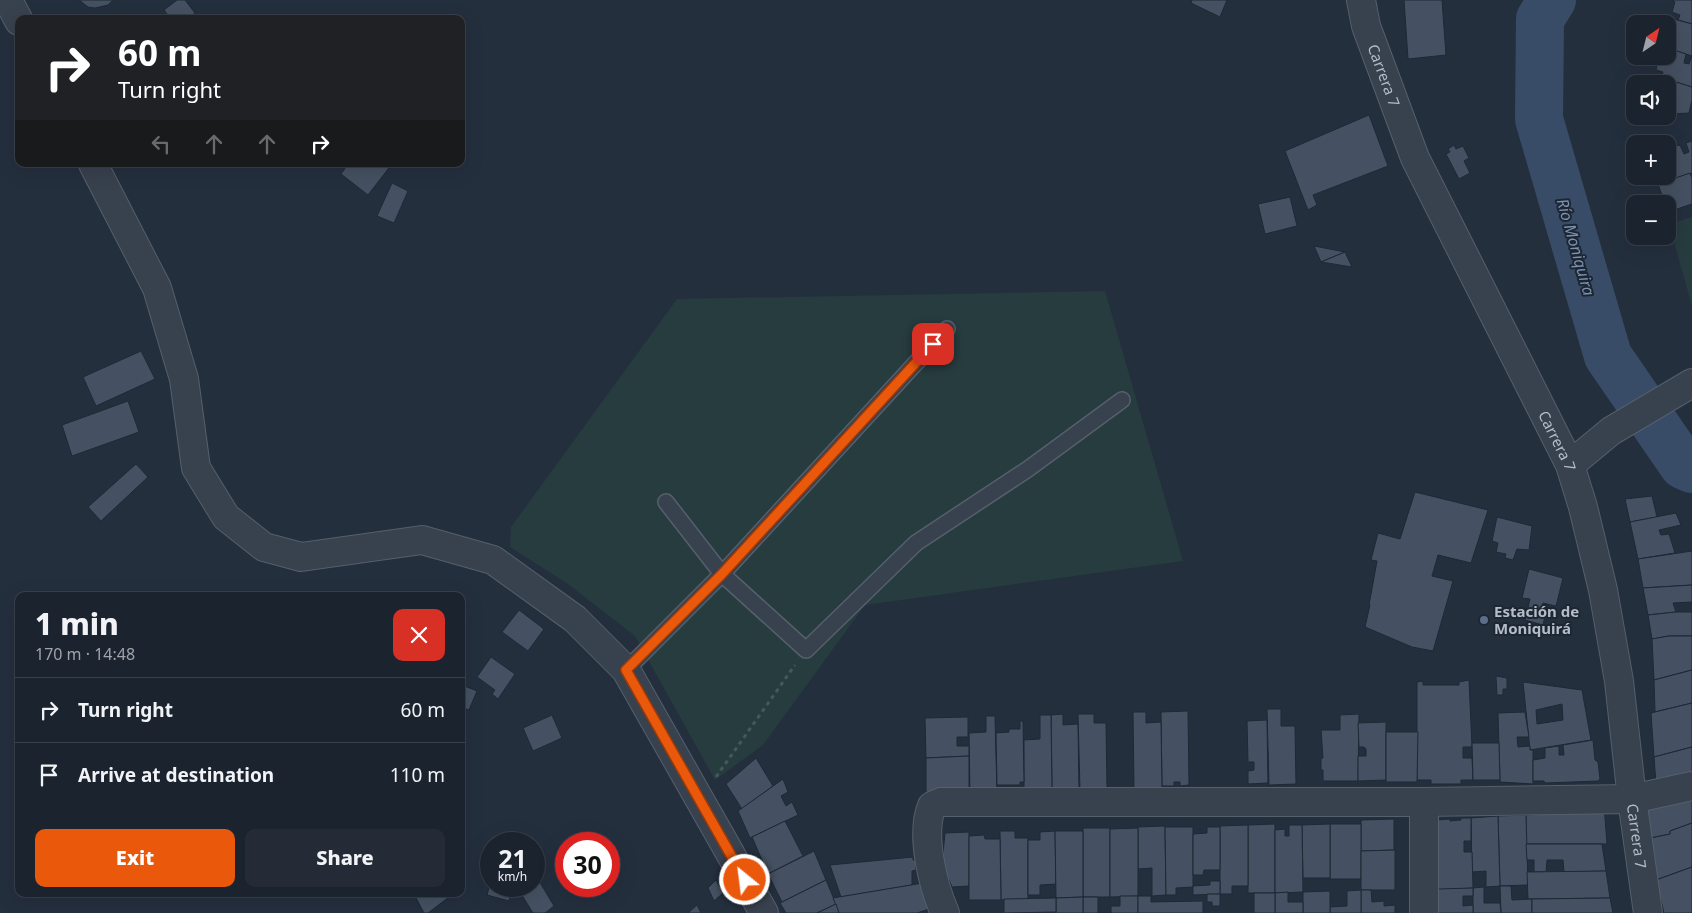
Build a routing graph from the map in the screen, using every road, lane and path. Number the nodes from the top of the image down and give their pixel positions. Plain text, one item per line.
1 (8, 0) edge
2 (1361, 0) edge
3 (16, 15) edge
4 (95, 167) edge
5 (947, 329) dead end
6 (1692, 383) edge
7 (1122, 400) dead end
8 (1570, 465) junction
9 (666, 502) dead end
10 (722, 574) junction
11 (806, 650) junction
12 (626, 670) junction
13 (1692, 786) edge
14 (1632, 799) junction
15 (700, 800) junction
16 (1424, 802) junction
17 (764, 913) edge
18 (945, 913) edge
19 (1424, 913) edge
20 (1648, 913) edge

1 - 3 street
2 - 8 street, Carrera 7
4 - 12 street
5 - 10 lane
6 - 8 street
7 - 11 lane
8 - 14 street, Carrera 7
9 - 10 lane
10 - 11 lane
10 - 12 lane
11 - 15 path
12 - 15 street
13 - 14 street
14 - 16 street
14 - 20 street, Carrera 7
15 - 17 street
16 - 18 street
16 - 19 street

